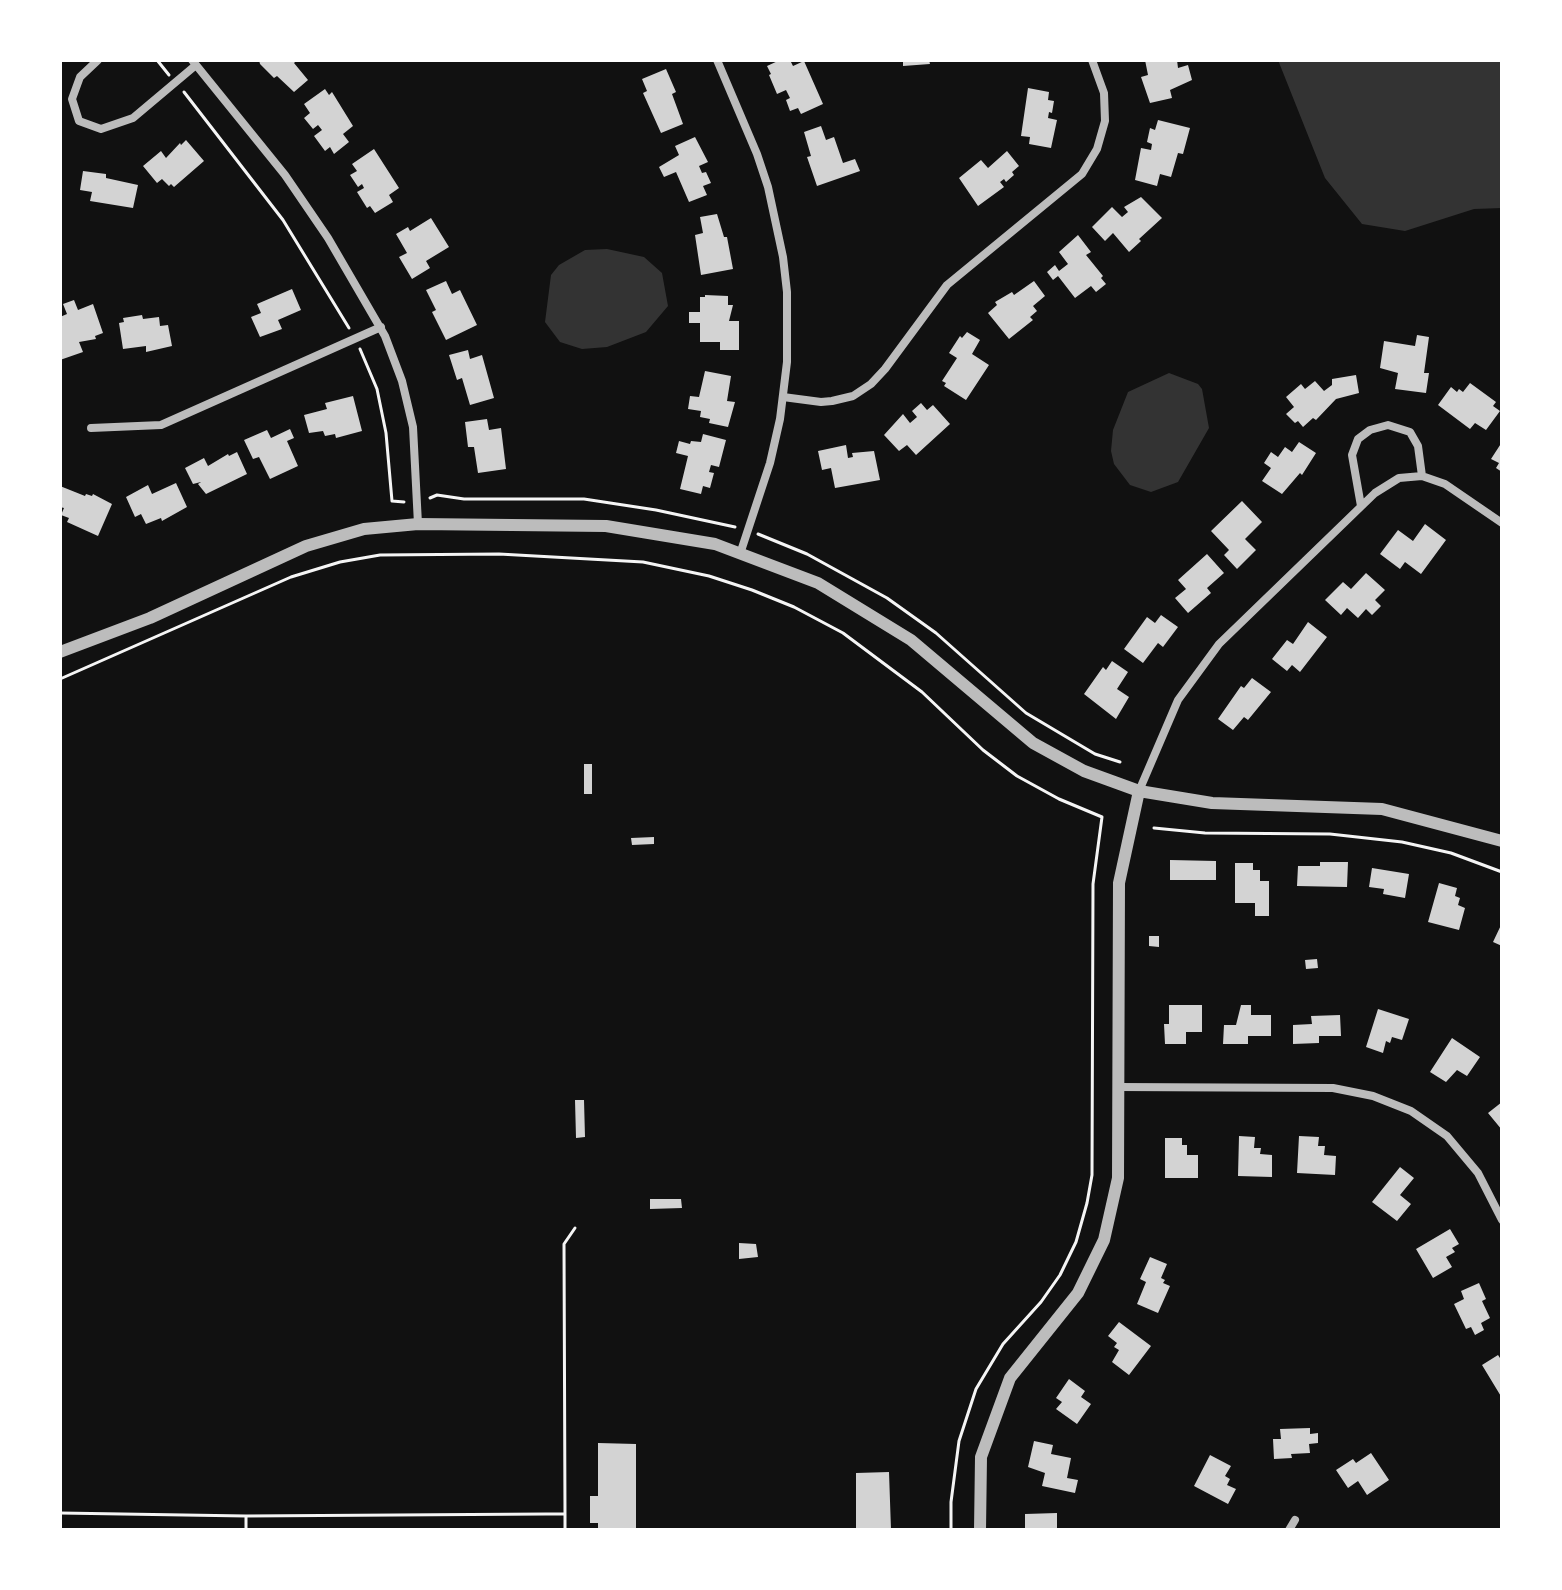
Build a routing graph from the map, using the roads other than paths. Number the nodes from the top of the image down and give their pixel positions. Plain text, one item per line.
1 (98, 60) edge
2 (717, 60) edge
3 (1092, 60) edge
4 (194, 62) edge
5 (381, 327) junction
6 (783, 397) junction
7 (91, 428) dead end
8 (1422, 476) junction
9 (1361, 506) junction
10 (1502, 523) edge
11 (418, 524) junction
12 (740, 554) junction
13 (60, 652) edge
14 (1139, 791) junction
15 (1502, 841) edge
16 (1118, 1087) junction
17 (1502, 1220) edge
18 (1295, 1520) dead end
19 (980, 1530) edge
20 (1289, 1530) edge

1 - 4 street
2 - 6 street
3 - 6 street
4 - 5 street
5 - 7 street
5 - 11 street
6 - 12 street
8 - 9 street
8 - 9 street
8 - 10 street
9 - 14 street
11 - 12 street
11 - 13 street
12 - 14 street
14 - 15 street
14 - 16 street
16 - 17 street
16 - 19 street
18 - 20 street

